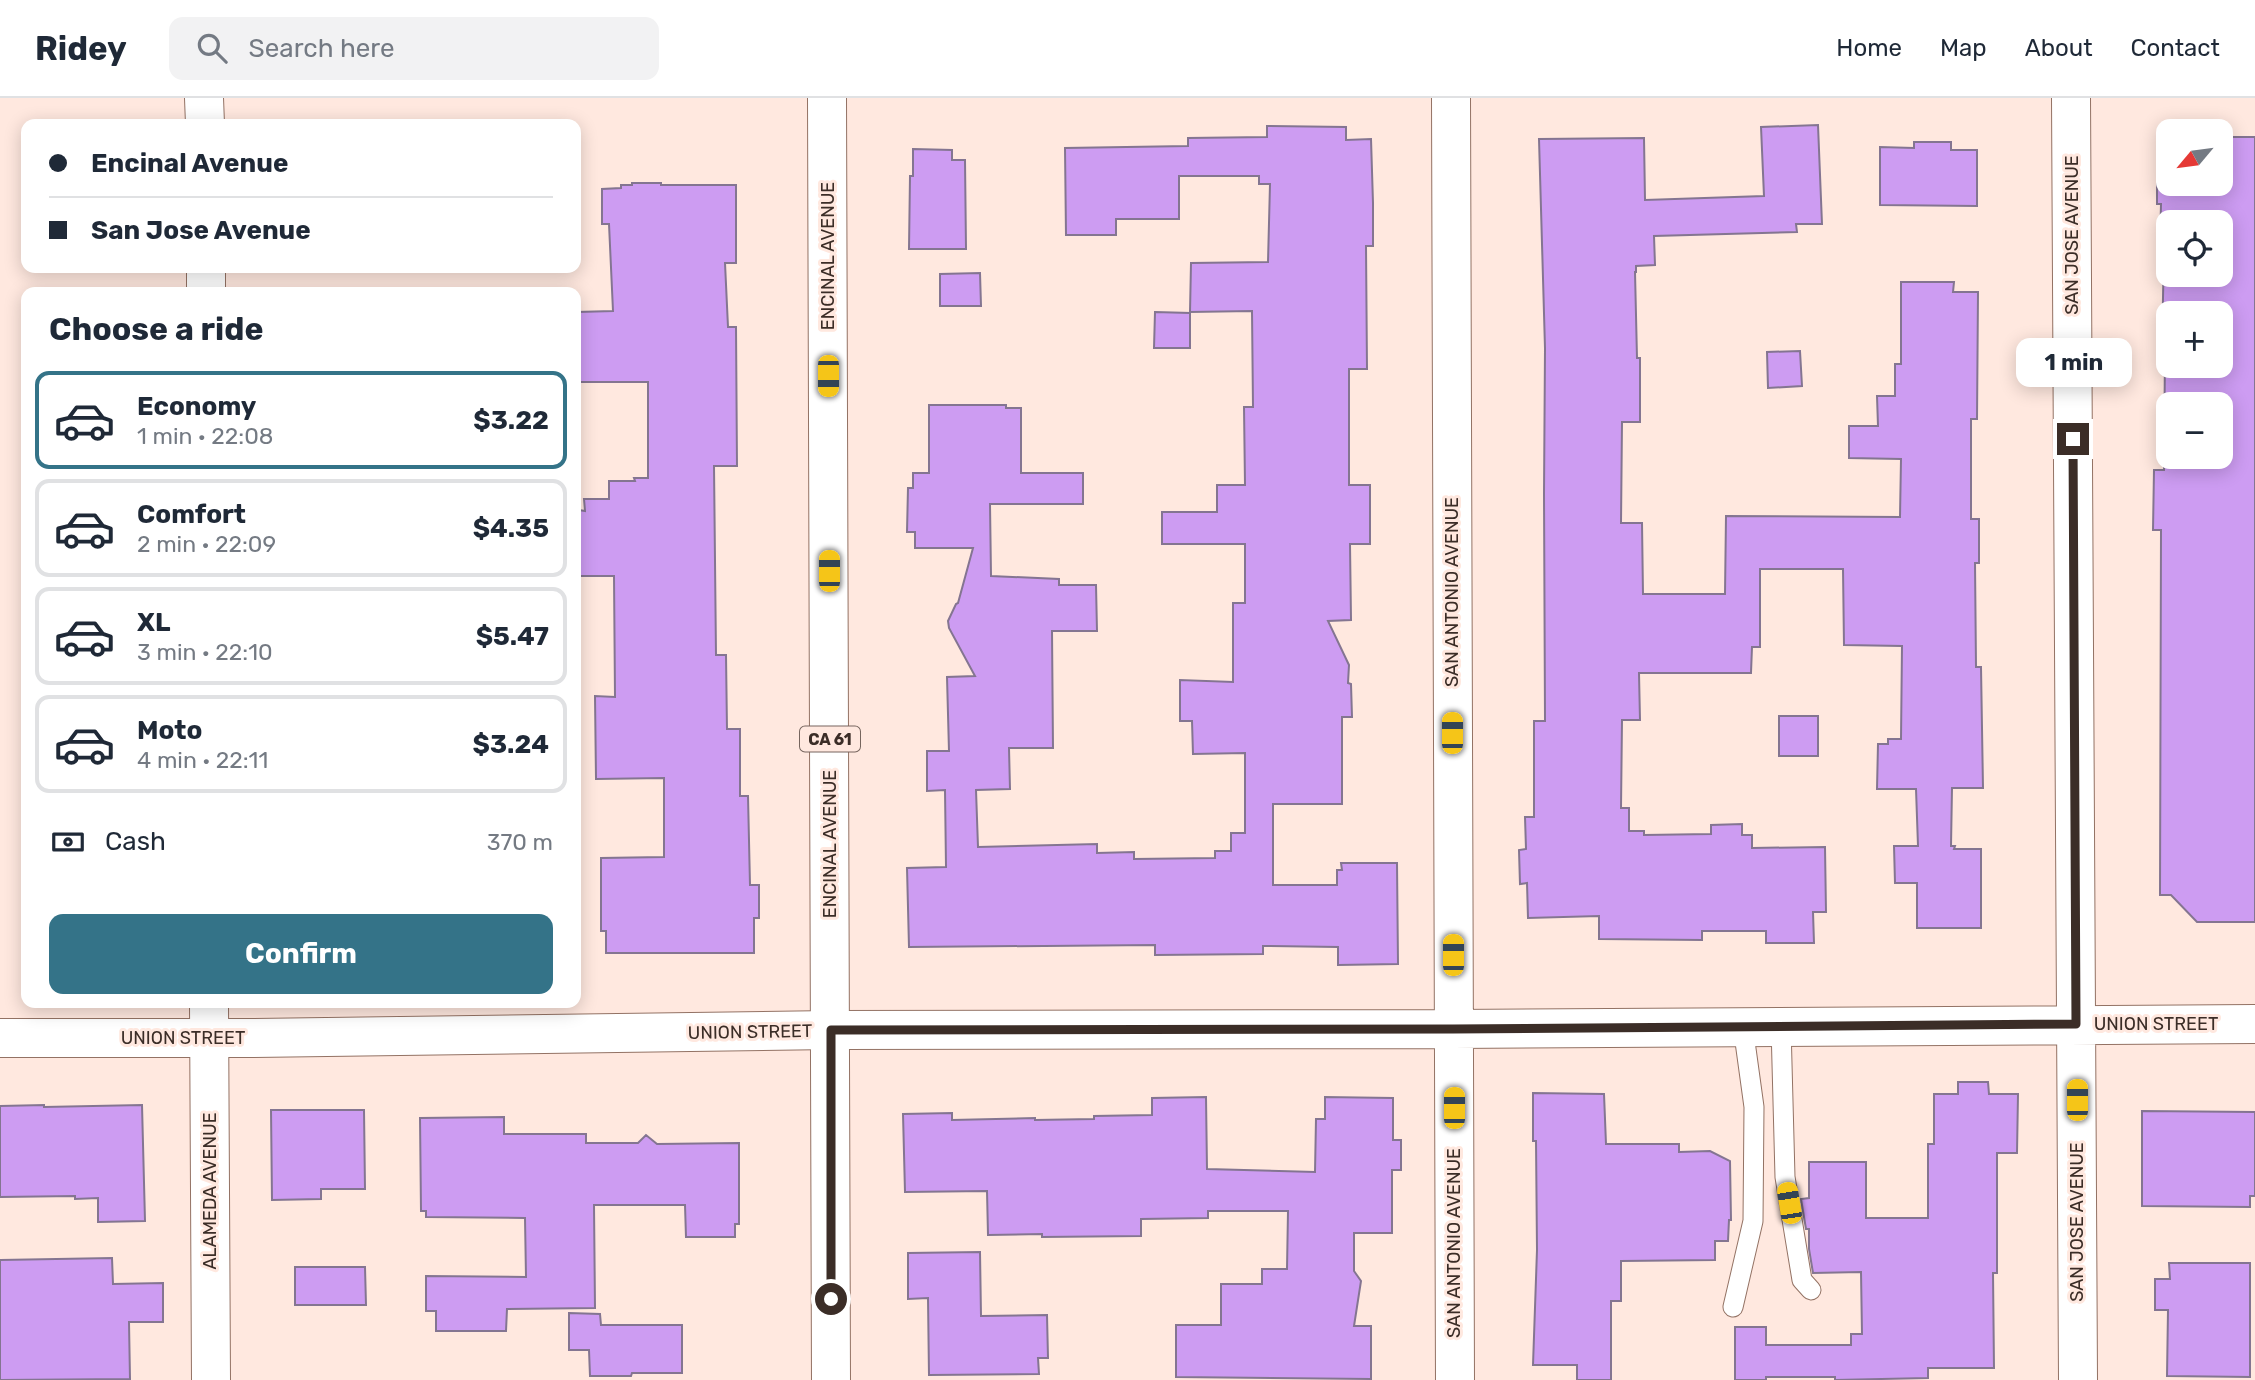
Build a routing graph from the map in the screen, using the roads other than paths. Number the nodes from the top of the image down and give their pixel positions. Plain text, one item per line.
1 (204, 98) edge
2 (827, 98) edge
3 (1451, 98) edge
4 (2071, 98) edge
5 (205, 119) edge
6 (209, 1020) edge
7 (2076, 1024) junction
8 (2255, 1024) edge
9 (1781, 1026) junction
10 (1743, 1027) junction
11 (1453, 1029) junction
12 (831, 1030) junction
13 (0, 1038) edge
14 (1811, 1290) dead end
15 (1733, 1307) dead end
16 (211, 1380) edge
17 (831, 1380) edge
18 (1455, 1380) edge
19 (2078, 1380) edge

1 - 5 street
2 - 12 street, ENCINAL AVENUE / CA 61
3 - 11 street, SAN ANTONIO AVENUE
4 - 7 street, SAN JOSE AVENUE
6 - 12 street, UNION STREET
6 - 13 street, UNION STREET
6 - 16 street, ALAMEDA AVENUE
7 - 8 street, UNION STREET
7 - 9 street, UNION STREET
7 - 19 street, SAN JOSE AVENUE
9 - 10 street, UNION STREET
9 - 14 lane
10 - 11 street, UNION STREET
10 - 15 lane
11 - 12 street, UNION STREET
11 - 18 street, SAN ANTONIO AVENUE
12 - 17 street, ENCINAL AVENUE / CA 61

